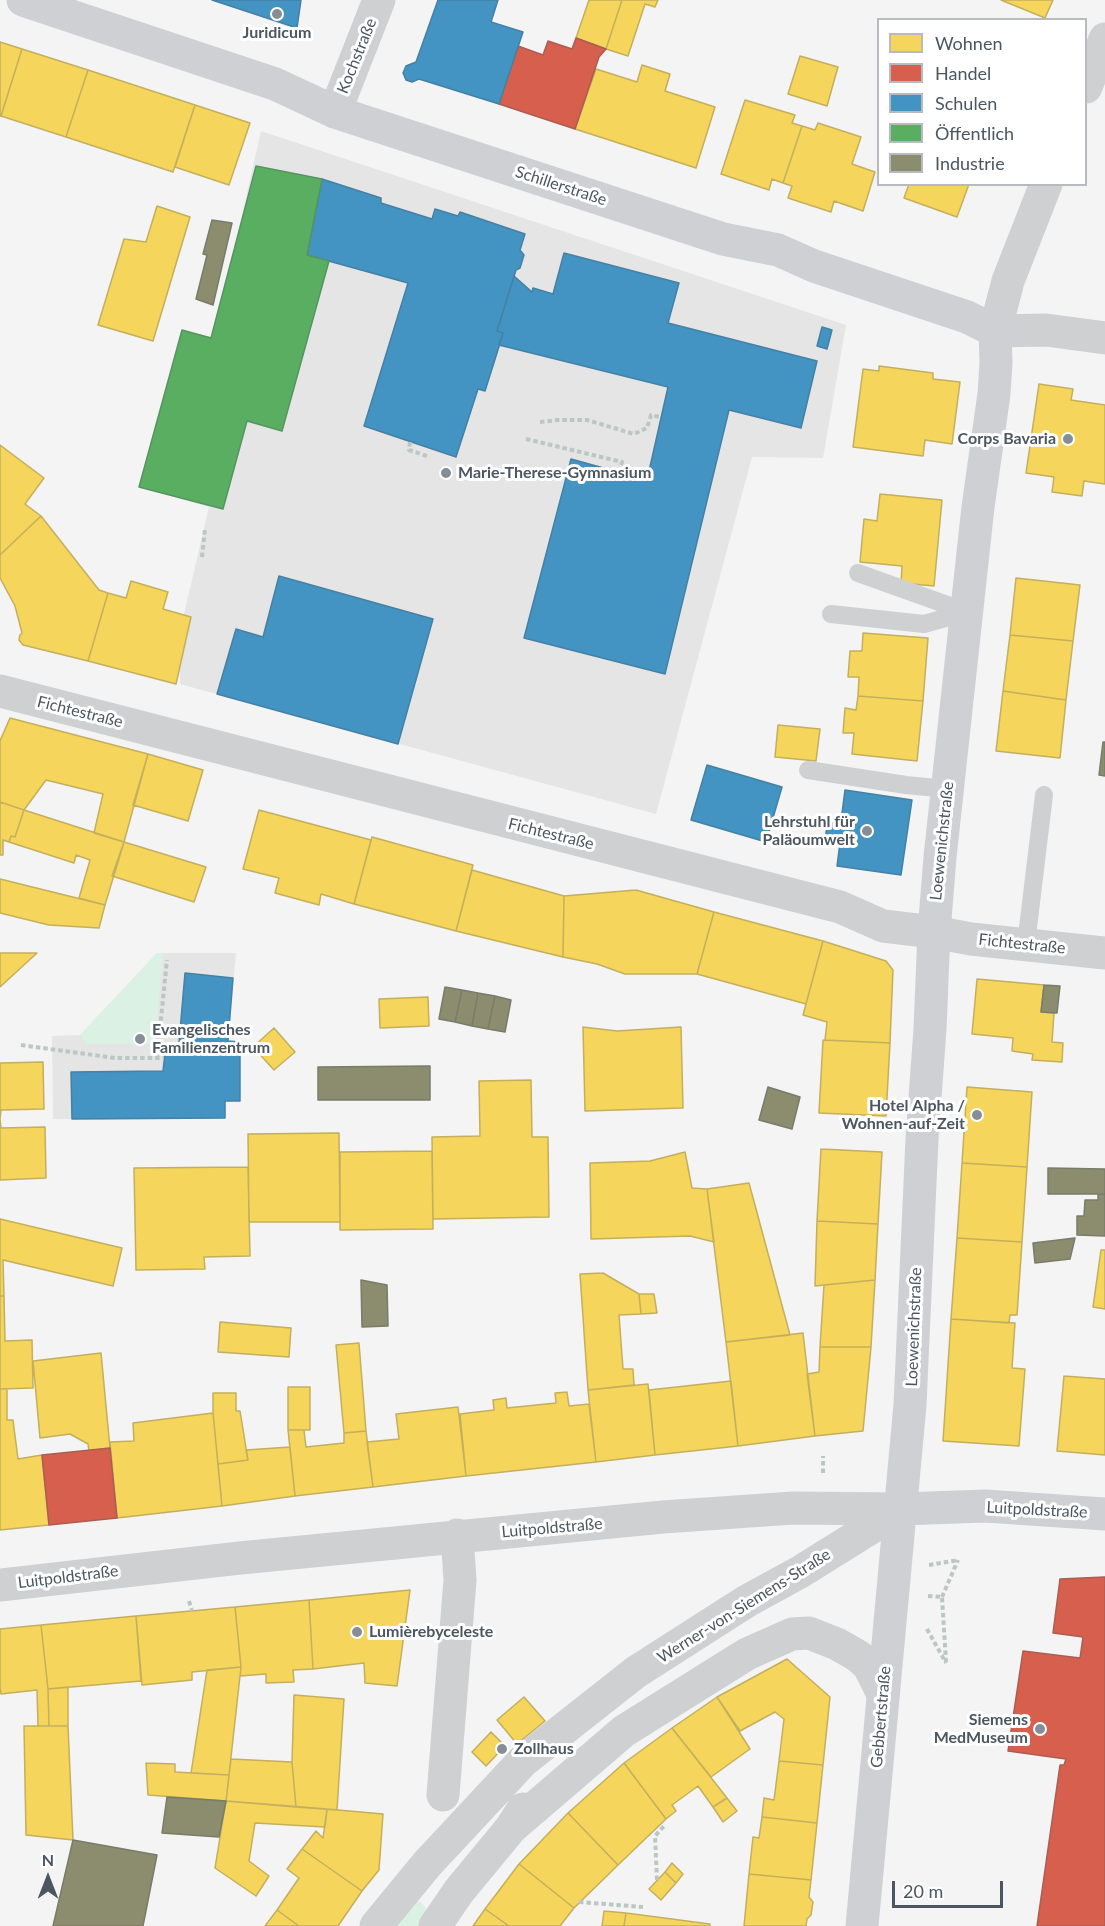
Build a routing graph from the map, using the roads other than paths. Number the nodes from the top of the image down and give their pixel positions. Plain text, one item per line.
1 (23, 0) edge
2 (380, 0) edge
3 (1105, 39) edge
4 (1087, 84) edge
5 (335, 112) junction
6 (1045, 186) edge
7 (995, 331) junction
8 (1105, 338) edge
9 (858, 573) dead end
10 (966, 612) junction
11 (831, 614) dead end
12 (0, 691) edge
13 (808, 770) dead end
14 (947, 789) junction
15 (1044, 795) dead end
16 (934, 932) junction
17 (1026, 944) junction
18 (1105, 953) edge
19 (901, 1509) junction
20 (1105, 1514) edge
21 (457, 1535) junction
22 (0, 1586) edge
23 (883, 1694) junction
24 (591, 1708) junction
25 (443, 1795) dead end
26 (511, 1828) junction
27 (427, 1864) junction
28 (459, 1891) junction
29 (376, 1926) edge
30 (435, 1926) edge
31 (861, 1926) edge

1 - 5 street, Schillerstraße
2 - 5 street, Kochstraße
3 - 4 street
5 - 7 street, Schillerstraße
6 - 7 street, Loewenichstraße
7 - 8 street, Schillerstraße
7 - 10 street, Loewenichstraße
9 - 10 lane
10 - 11 lane
10 - 14 street, Loewenichstraße
12 - 16 street, Fichtestraße
13 - 14 lane
14 - 16 street, Loewenichstraße
15 - 17 lane
16 - 17 street, Fichtestraße
16 - 19 street, Loewenichstraße
17 - 18 street, Fichtestraße
19 - 20 street, Luitpoldstraße
19 - 21 street, Luitpoldstraße
19 - 23 street, Gebbertstraße
19 - 24 street, Werner-von-Siemens-Straße
21 - 22 street, Luitpoldstraße
21 - 25 street
23 - 26 street, Werner-von-Siemens-Straße
23 - 31 street, Gebbertstraße
24 - 26 street, Werner-von-Siemens-Straße
24 - 27 street, Werner-von-Siemens-Straße
26 - 28 street, Werner-von-Siemens-Straße
27 - 28 street
27 - 29 street, Werner-von-Siemens-Straße
28 - 30 street, Werner-von-Siemens-Straße

